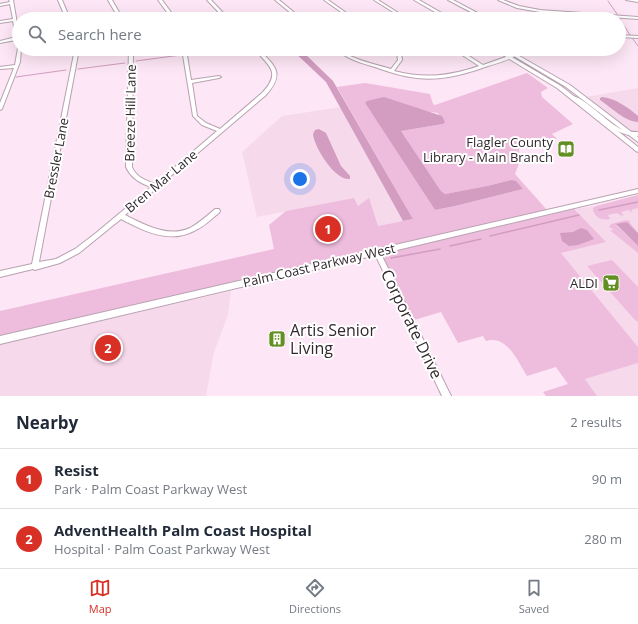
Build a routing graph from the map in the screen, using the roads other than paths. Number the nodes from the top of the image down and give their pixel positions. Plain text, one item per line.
1 (60, 0) edge
2 (110, 0) edge
3 (160, 0) edge
4 (209, 0) edge
5 (277, 0) edge
6 (326, 0) edge
7 (376, 0) edge
8 (409, 0) edge
9 (416, 0) edge
10 (450, 0) edge
11 (500, 0) edge
12 (628, 0) edge
13 (638, 1) edge
14 (11, 2) edge
15 (0, 5) edge
16 (13, 12) edge
17 (65, 12) edge
18 (117, 12) edge
19 (169, 12) edge
20 (220, 12) edge
21 (292, 12) edge
22 (343, 12) edge
23 (395, 12) edge
24 (430, 12) edge
25 (437, 12) edge
26 (473, 12) edge
27 (562, 12) edge
28 (626, 17) edge
29 (638, 18) edge
30 (12, 20) edge
31 (0, 22) edge
32 (626, 36) edge
33 (638, 37) edge
34 (12, 39) edge
35 (0, 42) edge
36 (18, 56) edge
37 (76, 56) edge
38 (131, 56) edge
39 (185, 56) edge
40 (263, 56) edge
41 (347, 56) edge
42 (399, 56) edge
43 (466, 56) edge
44 (512, 56) edge
45 (517, 56) edge
46 (509, 57) junction
47 (16, 66) junction
48 (482, 66) junction
49 (0, 68) edge
50 (392, 71) junction
51 (219, 77) dead end
52 (189, 82) junction
53 (573, 97) junction
54 (0, 109) edge
55 (221, 131) junction
56 (631, 134) junction
57 (638, 134) edge
58 (638, 140) edge
59 (638, 150) edge
60 (155, 186) junction
61 (638, 191) edge
62 (217, 211) dead end
63 (121, 216) junction
64 (377, 252) junction
65 (35, 267) junction
66 (0, 274) edge
67 (0, 340) edge
68 (447, 396) edge

1 - 17 street
2 - 18 street
3 - 19 street
4 - 20 street
5 - 21 street
6 - 22 street
7 - 23 street
8 - 24 main road
9 - 25 main road
10 - 26 street
11 - 27 street
12 - 13 street
14 - 15 street
14 - 16 street
28 - 29 street
30 - 31 street
32 - 33 street
34 - 35 street
36 - 47 street
37 - 65 street, Bressler Lane
38 - 60 street, Breeze Hill Lane
39 - 52 street
40 - 55 street, Bren Mar Lane
41 - 50 street
42 - 50 street
43 - 48 street
44 - 46 street
45 - 56 main road
46 - 48 street
46 - 53 main road
47 - 49 street
47 - 54 street
48 - 50 street
51 - 52 street
52 - 55 street
53 - 56 street
53 - 59 main road
55 - 60 street, Bren Mar Lane
56 - 57 street
56 - 58 main road
60 - 63 street, Bren Mar Lane
61 - 64 main road, Palm Coast Parkway West
62 - 63 street
63 - 65 street, Bren Mar Lane
64 - 67 main road, Palm Coast Parkway West
64 - 68 street, Corporate Drive
65 - 66 street, Bren Mar Lane

